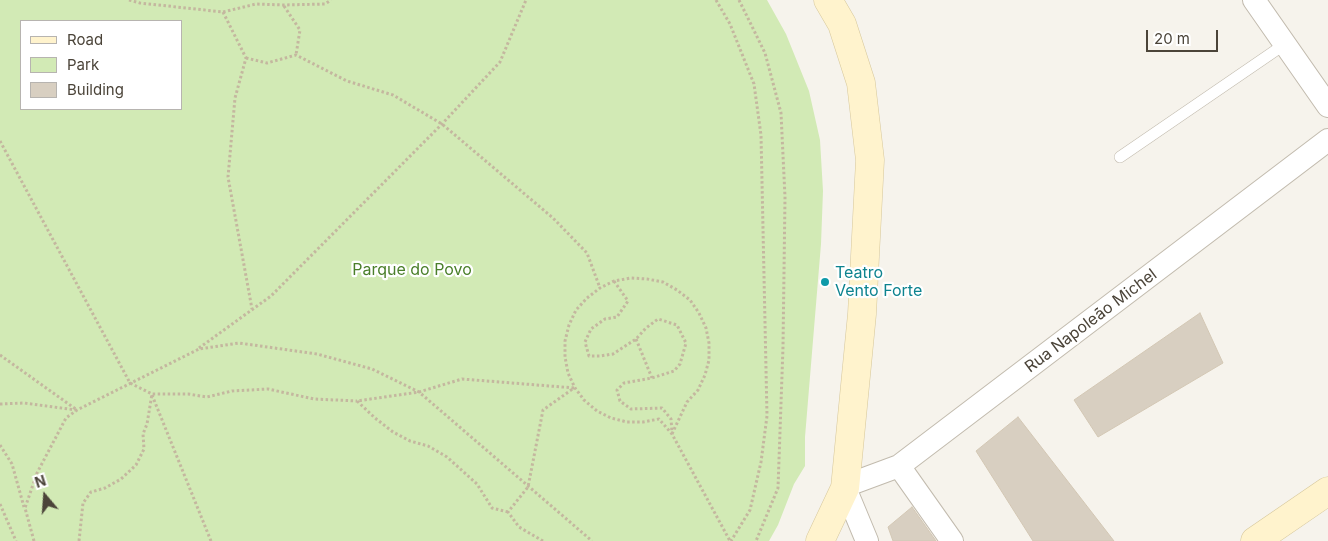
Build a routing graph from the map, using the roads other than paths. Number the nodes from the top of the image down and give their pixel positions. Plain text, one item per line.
1 (828, 0) edge
2 (1254, 0) edge
3 (1286, 44) junction
4 (1328, 106) edge
5 (1328, 140) edge
6 (1120, 157) dead end
7 (899, 466) junction
8 (845, 487) junction
9 (1328, 491) edge
10 (820, 541) edge
11 (867, 541) edge
12 (952, 541) edge
13 (1255, 541) edge

1 - 8 street
2 - 3 street
3 - 4 street
3 - 6 lane
5 - 7 street, Rua Napoleão Michel
7 - 8 street, Rua Napoleão Michel
7 - 12 street
8 - 10 street
8 - 11 street
9 - 13 street

